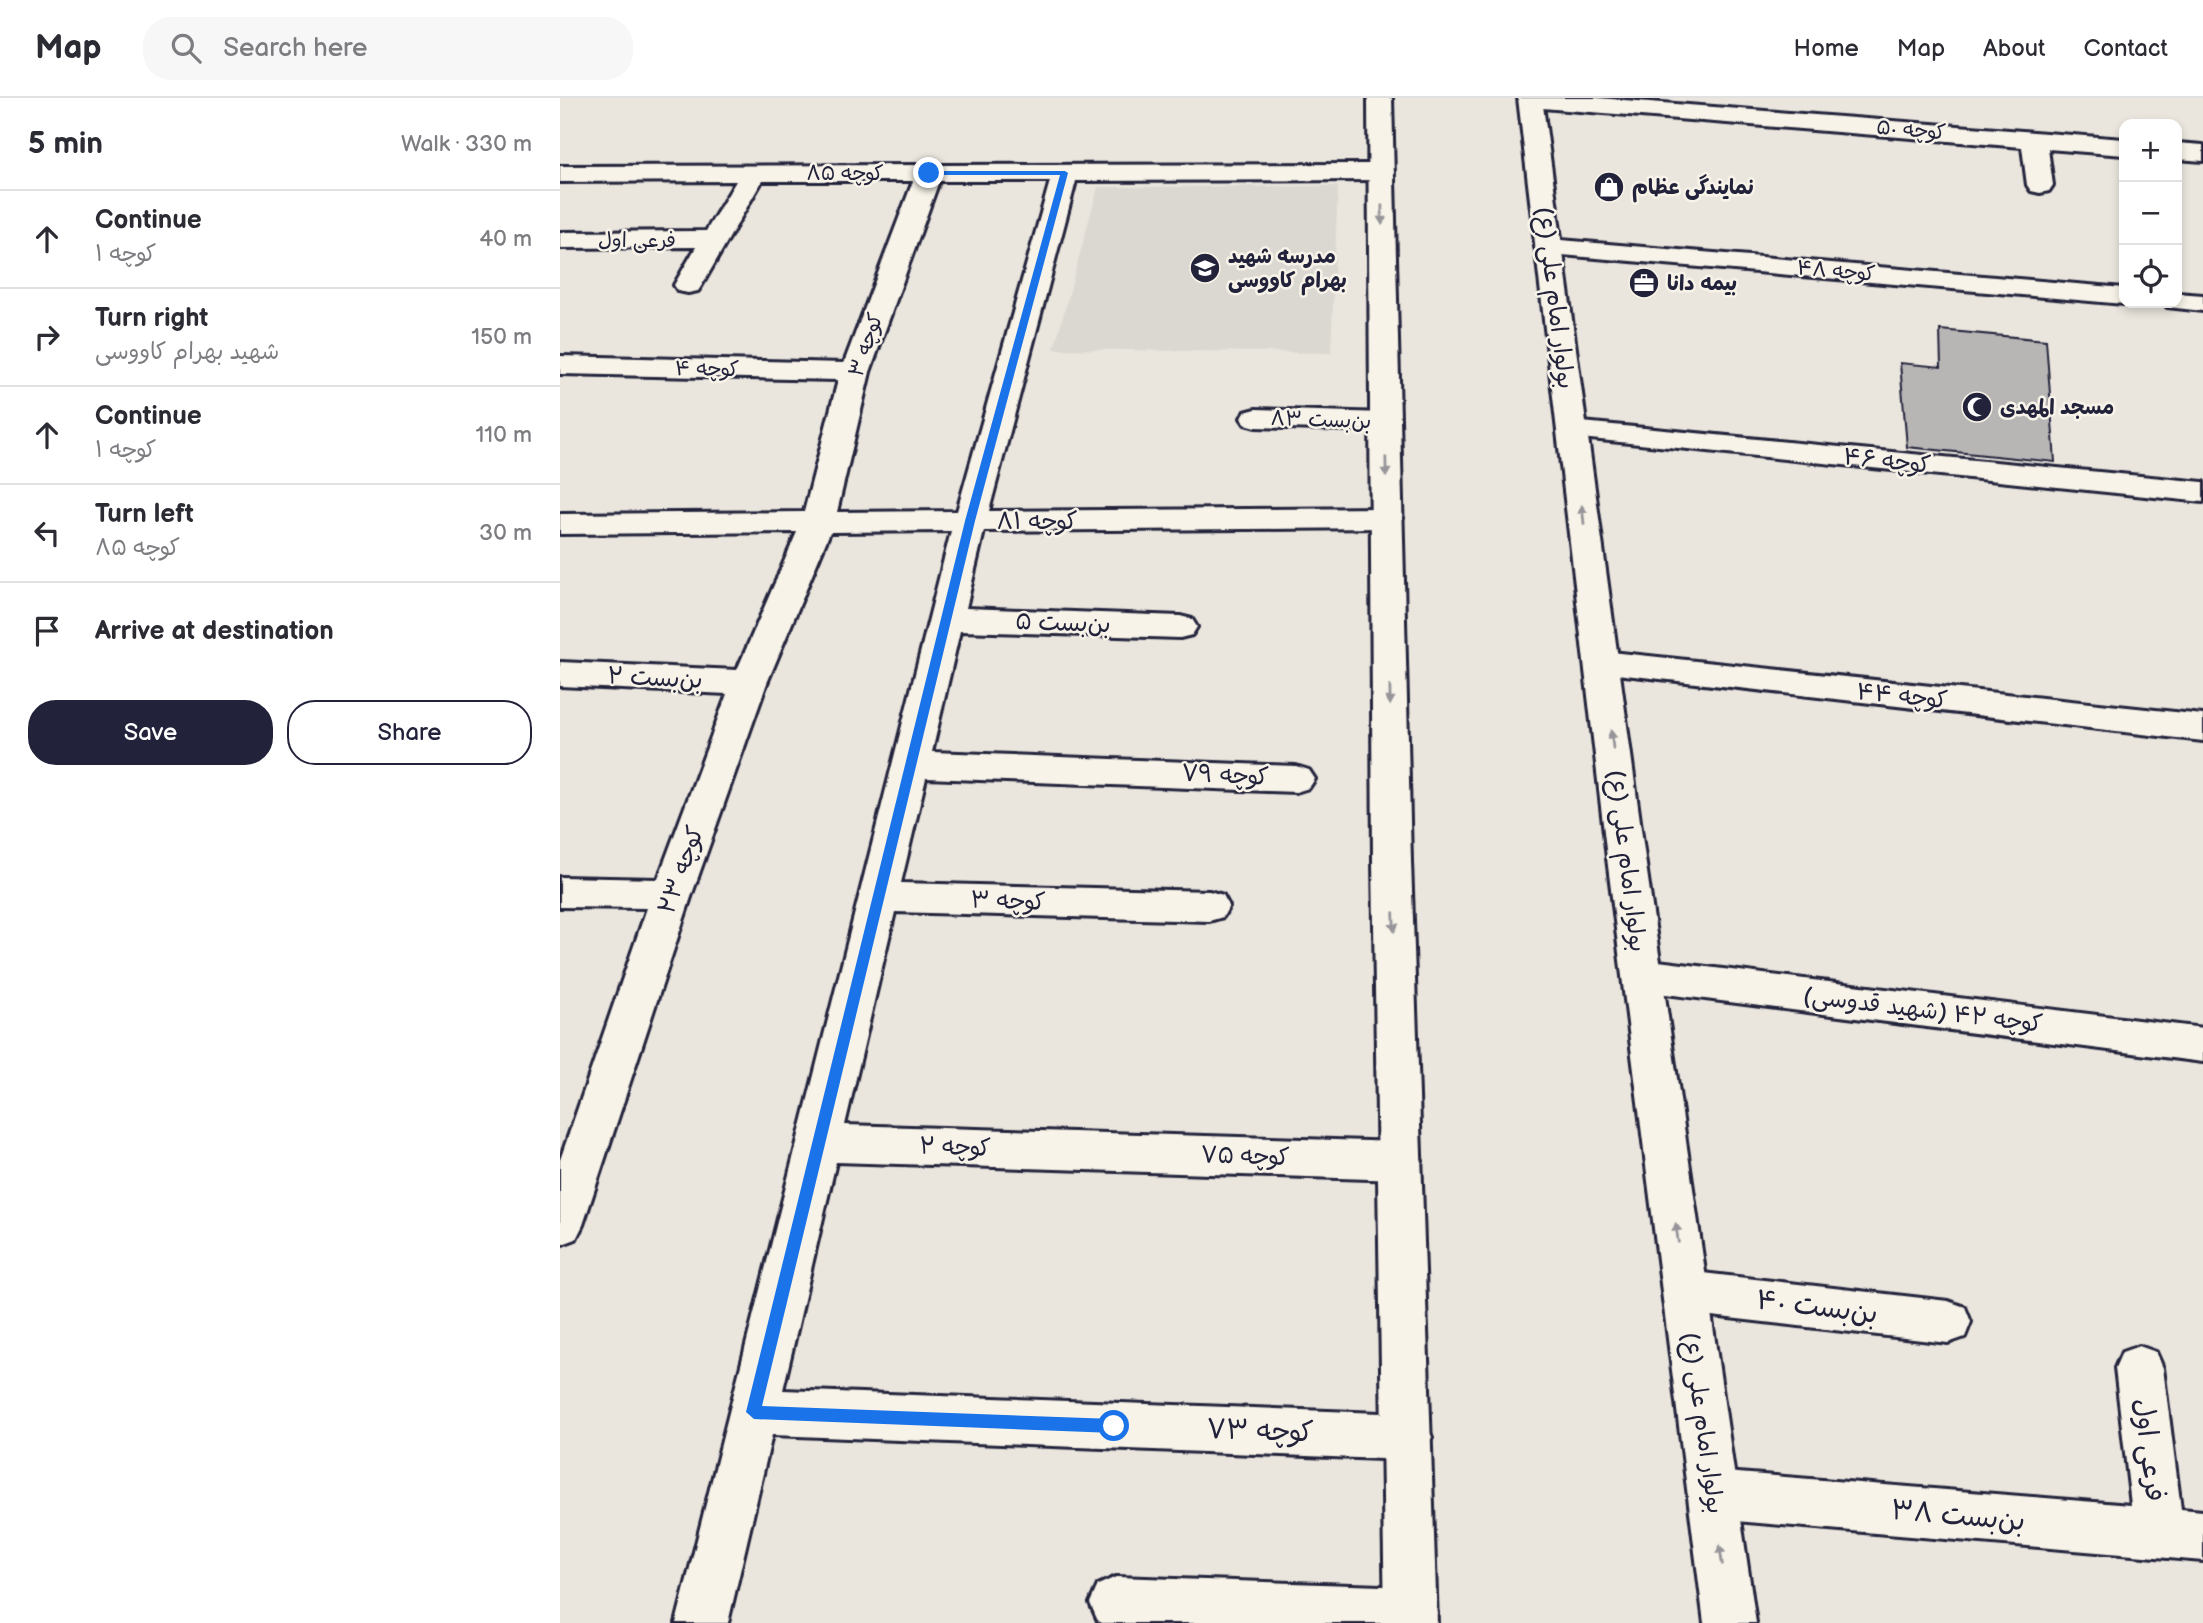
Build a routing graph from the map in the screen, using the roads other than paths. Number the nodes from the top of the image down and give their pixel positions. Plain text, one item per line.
1 (1380, 98) edge
2 (1530, 99) edge
3 (2034, 140) junction
4 (2119, 147) edge
5 (2182, 151) edge
6 (2203, 153) edge
7 (1381, 172) junction
8 (929, 173) junction
9 (1065, 173) junction
10 (560, 174) edge
11 (752, 174) junction
12 (2040, 184) dead end
13 (714, 239) junction
14 (560, 240) edge
15 (1549, 247) junction
16 (688, 285) dead end
17 (2119, 296) edge
18 (2182, 301) edge
19 (2203, 303) edge
20 (560, 366) edge
21 (855, 372) junction
22 (1256, 418) dead end
23 (1385, 422) junction
24 (1572, 430) junction
25 (2203, 492) edge
26 (1387, 518) junction
27 (970, 521) junction
28 (818, 523) junction
29 (560, 524) edge
30 (946, 619) junction
31 (1180, 626) dead end
32 (1602, 663) junction
33 (560, 674) edge
34 (749, 683) junction
35 (2203, 728) edge
36 (911, 764) junction
37 (1296, 779) dead end
38 (560, 892) edge
39 (671, 894) junction
40 (879, 897) junction
41 (1209, 906) dead end
42 (1642, 975) junction
43 (2203, 1045) edge
44 (819, 1143) junction
45 (1090, 1151) joint
46 (1400, 1161) junction
47 (560, 1224) edge
48 (1685, 1292) junction
49 (1948, 1322) dead end
50 (2139, 1368) dead end
51 (754, 1412) junction
52 (1407, 1437) junction
53 (1713, 1495) junction
54 (2181, 1534) edge
55 (1116, 1603) dead end
56 (1411, 1618) edge
57 (702, 1623) edge
58 (1730, 1623) edge

1 - 7 street
2 - 3 street, کوچه ۵۰
2 - 15 street, بولوار امام علی (ع)
3 - 4 street, کوچه ۵۰
3 - 12 street
5 - 6 street
7 - 9 street, کوچه ۸۵
7 -> 23 street
8 - 9 street, کوچه ۸۵
8 - 11 street, کوچه ۸۵
8 - 21 street, کوچه ۳
9 - 27 street
10 - 11 street, کوچه ۸۵
11 - 13 street
13 - 14 street, فرعی اول
13 - 16 street
15 - 17 street, کوچه ۴۸
15 - 24 street, بولوار امام علی (ع)
18 - 19 street
20 - 21 street, کوچه ۴
21 - 28 street, کوچه ۳
22 - 23 street, بن‌بست ۸۳
23 -> 26 street
24 - 25 street, کوچه ۴۶
32 -> 24 street, بولوار امام علی (ع)
26 - 27 street, کوچه ۸۱
26 -> 46 street
27 - 28 street, کوچه ۸۱
27 - 30 street
28 - 29 street, کوچه ۸۱
28 - 34 street, کوچه ۲۳
30 - 31 street, بن‌بست ۵
30 - 36 street
32 - 35 street, کوچه ۴۴
42 -> 32 street, بولوار امام علی (ع)
33 - 34 street, بن‌بست ۲
34 - 39 street, کوچه ۲۳
36 - 37 street, کوچه ۷۹
36 - 40 street
38 - 39 street
39 - 47 street, کوچه ۲۳
40 - 41 street, کوچه ۳
40 - 44 street
42 - 43 street, کوچه ۴۲ (شهید قدوسی)
48 -> 42 street, بولوار امام علی (ع)
44 - 45 street, کوچه ۲
44 - 51 street
45 - 46 street, کوچه ۷۵
46 - 52 street
48 - 49 street, بن‌بست ۴۰
48 - 53 street, بولوار امام علی (ع)
50 - 54 street, فرعی اول
51 - 52 street, کوچه ۷۳
51 - 57 street
52 - 56 street
53 - 54 street, بن‌بست ۳۸
58 -> 53 street, بولوار امام علی (ع)
55 - 56 street

